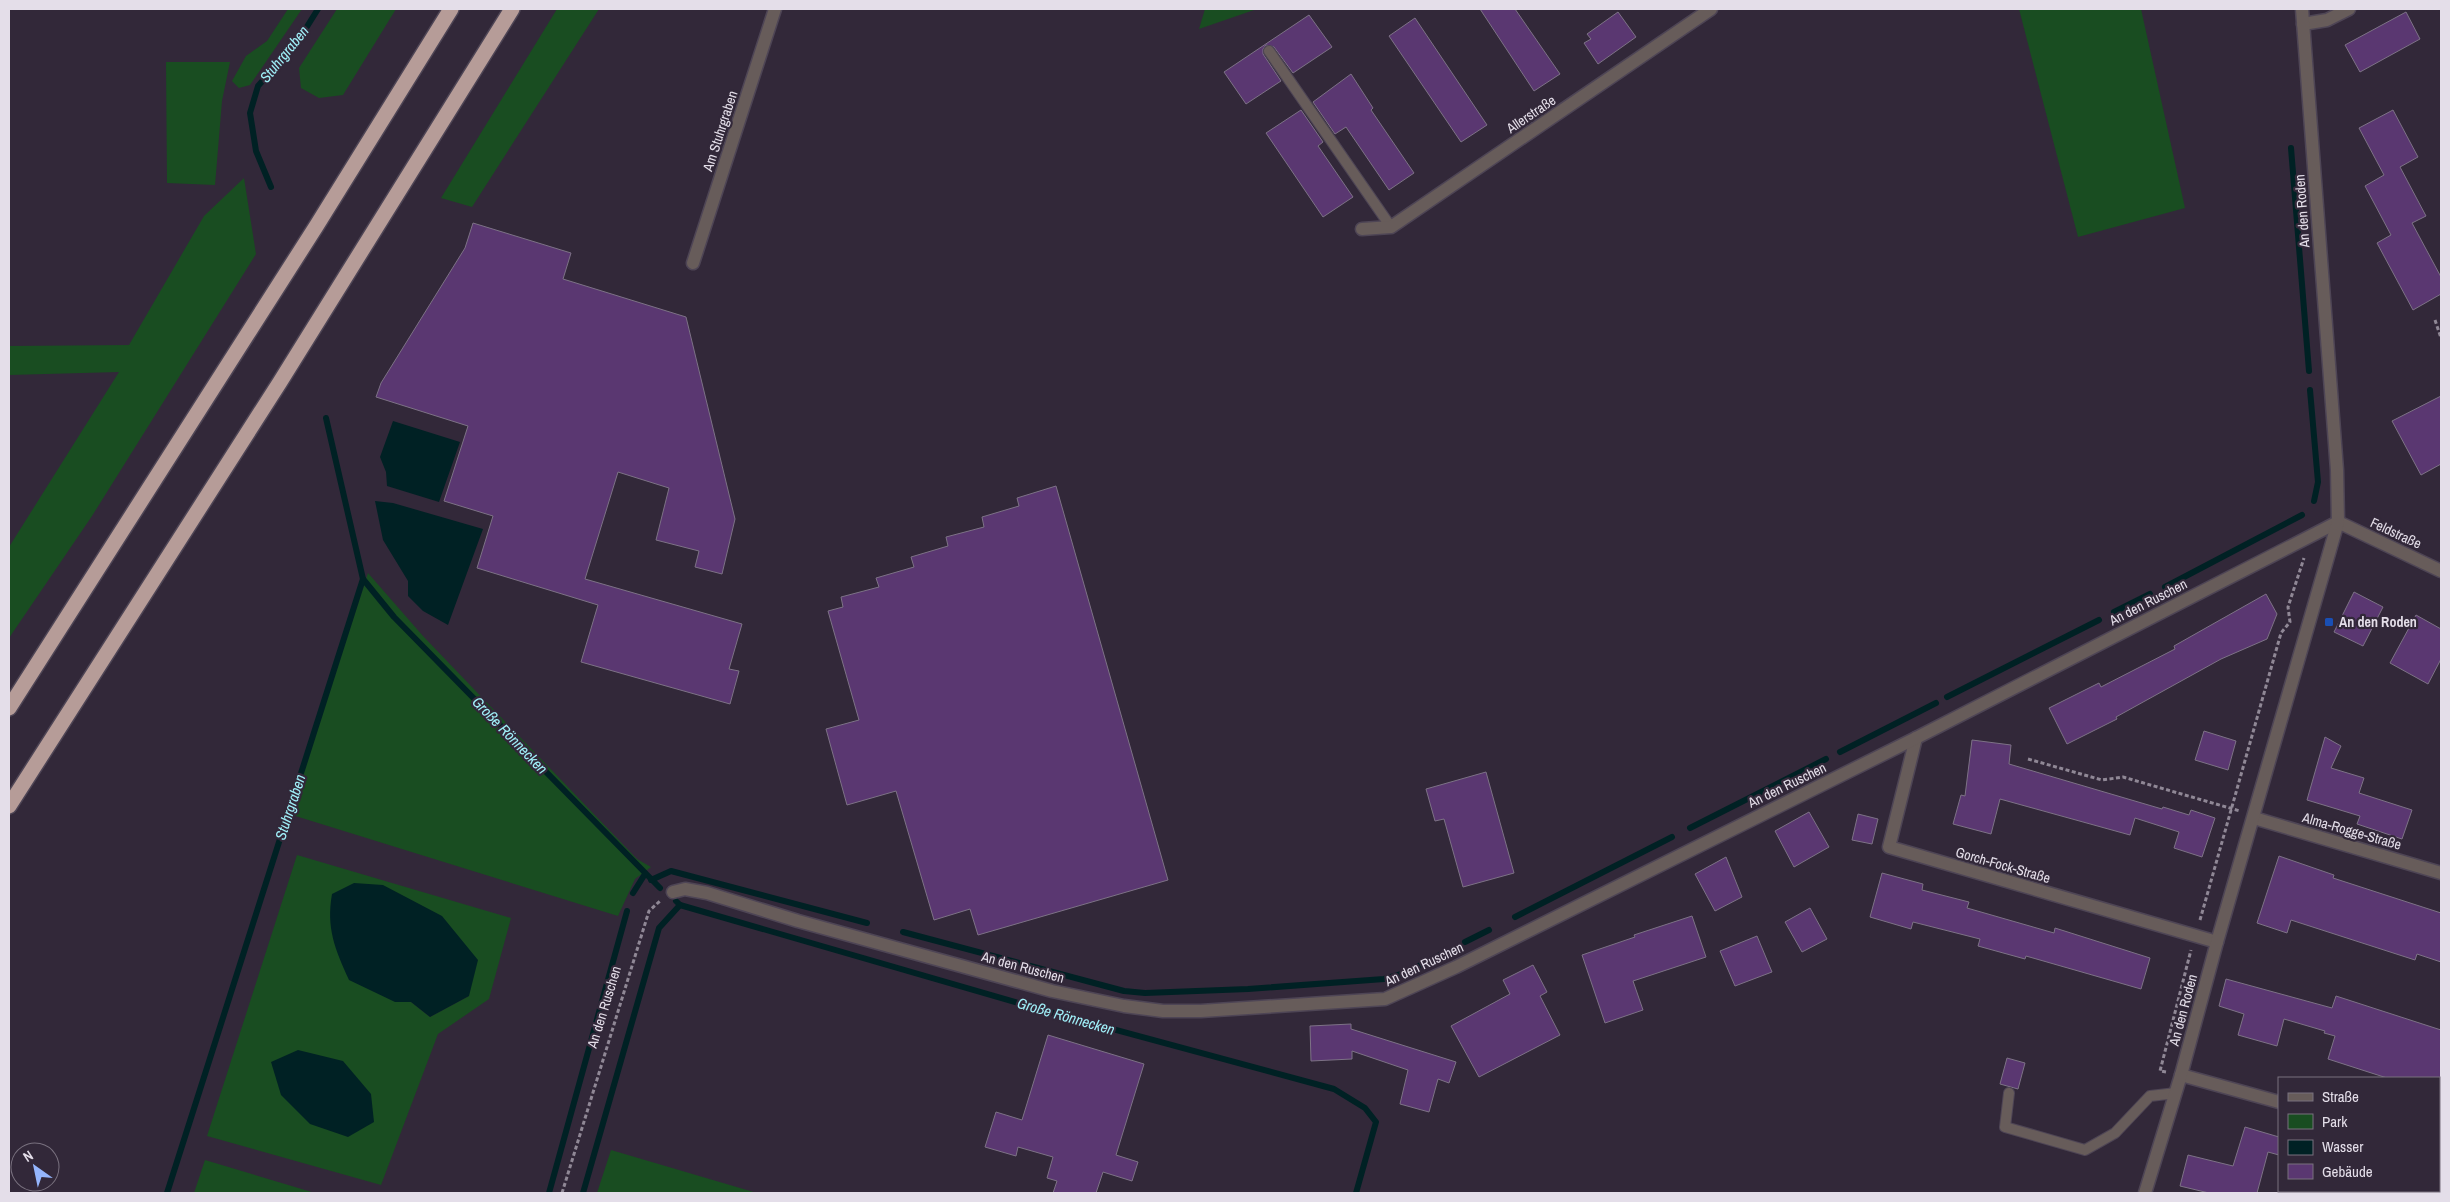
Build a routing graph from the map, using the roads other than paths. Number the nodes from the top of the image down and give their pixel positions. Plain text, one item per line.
1 (451, 9) edge
2 (512, 9) edge
3 (775, 9) edge
4 (1712, 9) edge
5 (2302, 9) edge
6 (2349, 9) edge
7 (2303, 24) junction
8 (1269, 51) dead end
9 (1391, 228) junction
10 (1362, 229) dead end
11 (693, 263) dead end
12 (2338, 522) junction
13 (2441, 571) edge
14 (9, 708) edge
15 (1916, 738) junction
16 (9, 806) edge
17 (2254, 818) junction
18 (2441, 873) edge
19 (673, 892) road end
20 (2217, 942) junction
21 (2181, 1075) junction
22 (2009, 1093) dead end
23 (2176, 1093) junction
24 (2278, 1102) edge
25 (2145, 1193) edge

1 - 14 highway
2 - 16 highway
3 - 11 street, Am Stuhrgraben
4 - 9 street, Allerstraße
5 - 7 street, An den Roden
6 - 7 street
7 - 12 street, An den Roden
8 - 9 lane
9 - 10 street
12 - 13 street, Feldstraße
12 - 15 street, An den Ruschen
12 - 17 street, An den Roden
15 - 19 street, An den Ruschen
15 - 20 street, Gorch-Fock-Straße
17 - 18 street, Alma-Rogge-Straße
17 - 20 street, An den Roden
20 - 21 street, An den Roden
21 - 23 street, An den Roden
21 - 24 street
22 - 23 lane
23 - 25 street, An den Roden

